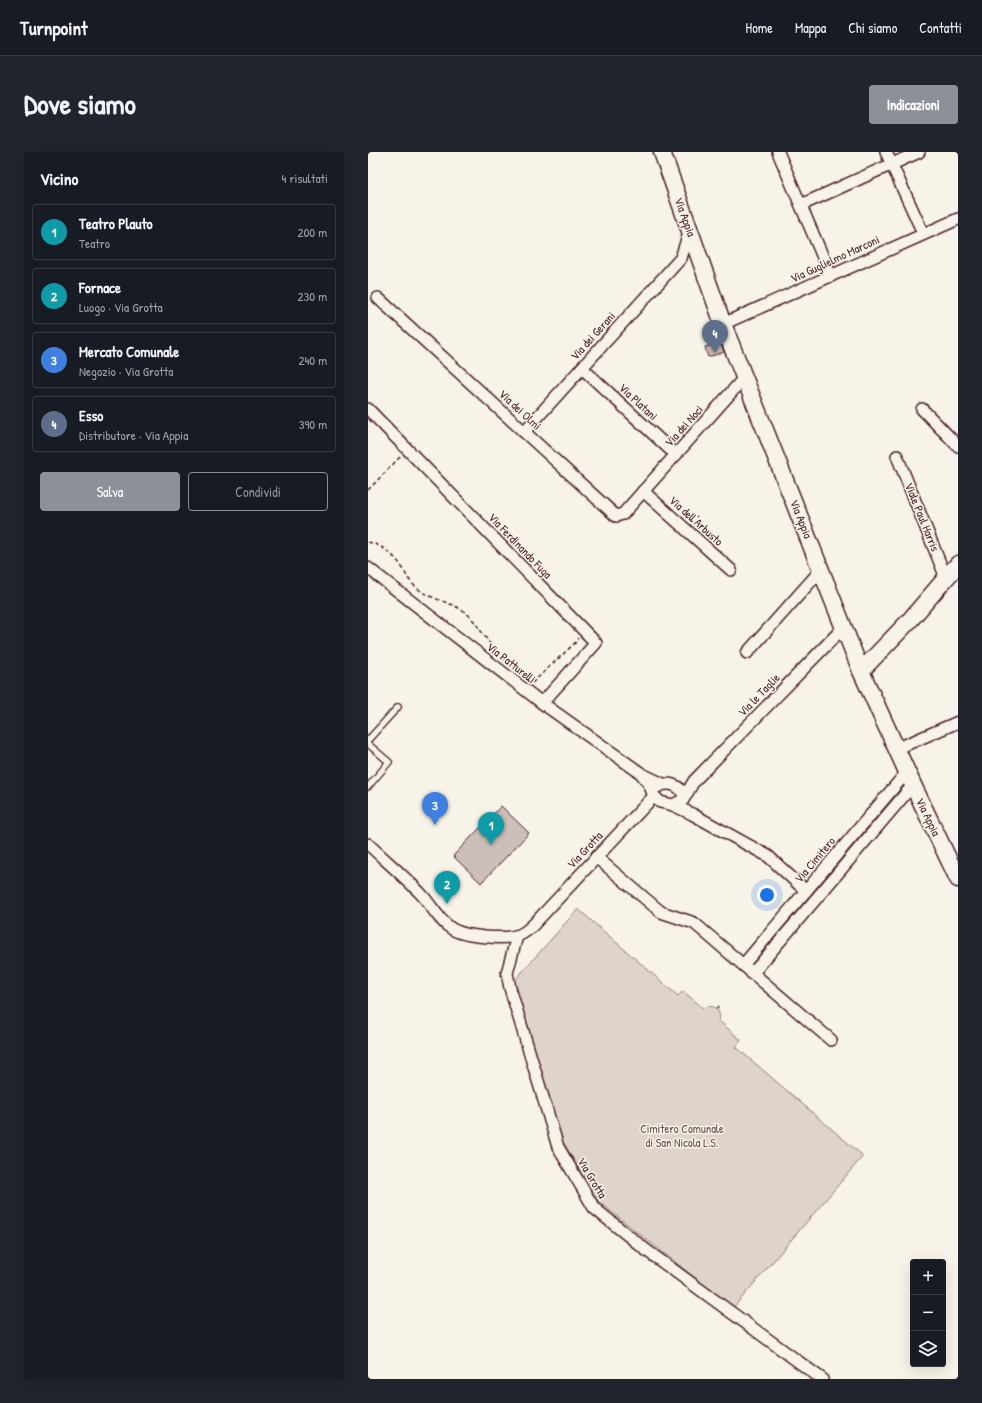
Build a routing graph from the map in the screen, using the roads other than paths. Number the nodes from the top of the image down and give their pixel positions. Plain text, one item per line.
1 (662, 152) edge
2 (778, 152) edge
3 (886, 152) edge
4 (919, 152) edge
5 (892, 164) junction
6 (801, 205) junction
7 (958, 219) edge
8 (690, 230) junction
9 (923, 233) junction
10 (681, 258) junction
11 (704, 272) junction
12 (831, 276) junction
13 (378, 298) dead end
14 (723, 324) junction
15 (582, 368) junction
16 (744, 378) junction
17 (368, 409) edge
18 (922, 409) dead end
19 (524, 432) junction
20 (958, 446) edge
21 (676, 455) junction
22 (897, 456) dead end
23 (643, 491) junction
24 (958, 564) edge
25 (368, 568) edge
26 (731, 570) dead end
27 (821, 570) junction
28 (946, 578) junction
29 (844, 627) junction
30 (747, 653) dead end
31 (861, 671) junction
32 (542, 703) junction
33 (398, 706) dead end
34 (958, 722) edge
35 (368, 740) edge
36 (368, 744) edge
37 (896, 749) junction
38 (642, 774) junction
39 (910, 778) junction
40 (663, 784) junction
41 (368, 787) edge
42 (656, 797) junction
43 (679, 797) junction
44 (368, 844) edge
45 (596, 857) junction
46 (958, 879) edge
47 (806, 891) junction
48 (517, 936) junction
49 (743, 966) junction
50 (752, 974) junction
51 (831, 1040) dead end
52 (822, 1379) edge

1 - 8 street, Via Appia
2 - 6 street
3 - 5 street
4 - 5 street
5 - 6 street
5 - 9 street
6 - 12 street
7 - 9 street, Via Guglielmo Marconi
8 - 10 street, Via dei Gerani
8 - 11 street, Via Appia
9 - 12 street, Via Guglielmo Marconi
10 - 11 street
10 - 15 street, Via dei Gerani
11 - 14 street, Via Appia
12 - 14 street, Via Guglielmo Marconi
13 - 19 street, Via dei Olmi
14 - 16 street, Via Appia
15 - 19 street, Via dei Gerani
15 - 21 street, Via Platani
16 - 21 street, Via dei Noci
16 - 27 street, Via Appia
17 - 32 street, Via Ferdinando Fuga
18 - 20 street
19 - 23 street, Via dei Olmi
21 - 23 street, Via dei Noci
22 - 28 street, Viale Paul Harris
23 - 26 street, Via dell'Arbusto
24 - 28 street
25 - 32 street, Via Patturelli
27 - 29 street, Via Appia
27 - 30 street
28 - 31 street
29 - 31 street, Via Appia
29 - 43 street, Via le Taglie
31 - 37 street, Via Appia
32 - 38 street, Via Patturelli
33 - 35 lane
34 - 37 street
36 - 41 lane
37 - 39 street, Via Appia
38 - 40 street, Via Patturelli
38 - 42 street, Via Patturelli
39 - 46 street, Via Appia
39 - 47 street, Via Cimitero
39 - 50 street
40 - 42 street
40 - 43 street, Via Patturelli
42 - 43 street, Via Patturelli
42 - 45 street, Via Grotta
43 - 47 street, Via Patturelli
44 - 48 street
45 - 48 street, Via Grotta
45 - 49 street
47 - 49 street, Via Cimitero
48 - 52 street, Via Grotta
49 - 50 street
50 - 51 street

